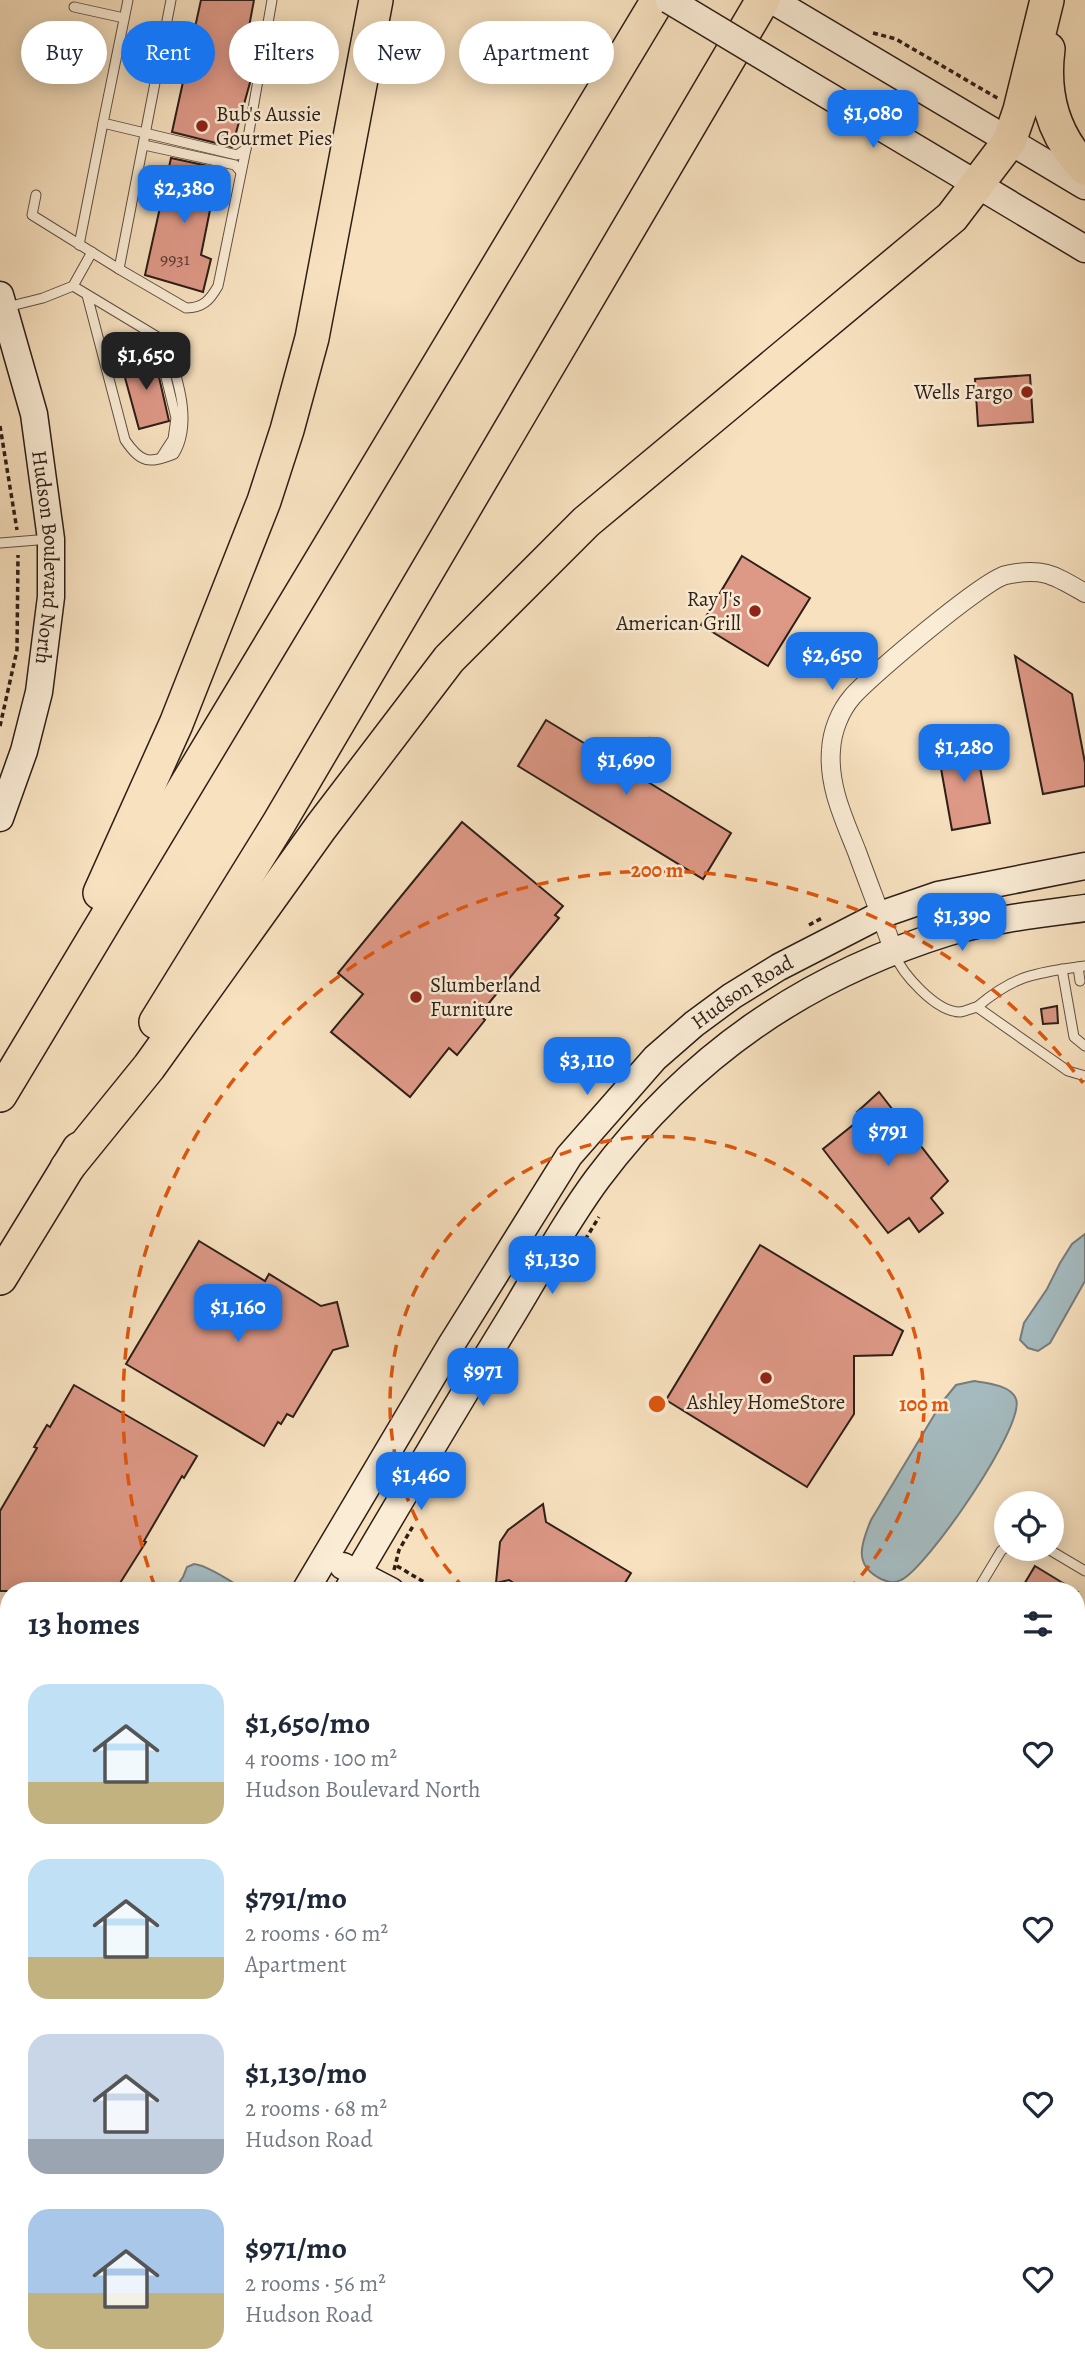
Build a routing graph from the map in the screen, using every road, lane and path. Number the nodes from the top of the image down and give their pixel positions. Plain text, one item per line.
1 (128, 0) edge
2 (171, 0) edge
3 (272, 0) edge
4 (376, 0) edge
5 (658, 0) edge
6 (669, 0) edge
7 (763, 0) edge
8 (772, 0) edge
9 (1047, 0) edge
10 (1055, 0) edge
11 (74, 7) dead end
12 (124, 18) junction
13 (864, 27) dead end
14 (1003, 101) dead end
15 (103, 123) junction
16 (146, 133) junction
17 (1009, 142) junction
18 (144, 145) junction
19 (246, 149) junction
20 (1085, 169) edge
21 (241, 172) junction
22 (978, 185) junction
23 (1085, 186) edge
24 (36, 195) dead end
25 (79, 244) junction
26 (1085, 249) edge
27 (92, 252) junction
28 (120, 269) junction
29 (73, 286) junction
30 (87, 295) junction
31 (2, 301) edge
32 (0, 426) edge
33 (51, 539) junction
34 (18, 542) junction
35 (0, 543) edge
36 (1085, 593) edge
37 (0, 726) edge
38 (0, 818) edge
39 (1085, 866) edge
40 (1085, 908) edge
41 (880, 915) junction
42 (894, 952) junction
43 (1081, 966) edge
44 (1062, 969) junction
45 (1080, 981) dead end
46 (977, 1007) junction
47 (37, 1033) junction
48 (1085, 1046) edge
49 (1085, 1076) edge
50 (0, 1095) edge
51 (67, 1168) junction
52 (600, 1217) dead end
53 (0, 1278) edge
54 (556, 1286) dead end
55 (451, 1345) junction
56 (482, 1365) junction
57 (419, 1515) dead end
58 (325, 1557) junction
59 (1064, 1559) edge
60 (994, 1561) edge
61 (1085, 1571) edge
62 (310, 1582) edge
63 (352, 1582) edge
64 (424, 1582) edge
65 (982, 1582) edge

1 - 12 lane
2 - 16 lane
3 - 19 lane
4 - 47 highway
5 - 47 highway
6 - 22 street, bridge
7 - 51 highway
8 - 17 street
9 - 17 highway
10 - 20 highway
11 - 12 lane
12 - 15 lane
13 - 14 path
15 - 16 lane
15 - 25 lane
16 - 18 lane
16 - 19 lane
17 - 22 highway
17 - 23 street
18 - 21 lane
18 - 28 lane
19 - 21 lane
21 - 28 lane
22 - 26 street
22 - 51 highway
24 - 25 lane
25 - 27 lane
27 - 28 lane
27 - 29 lane
29 - 30 lane
29 - 31 lane
30 - 30 lane
31 - 33 street, Hudson Boulevard North
32 - 34 path
33 - 34 lane
33 - 38 street, Hudson Boulevard North
34 - 35 lane
34 - 37 path
36 - 41 street
39 - 41 street, Hudson Road
40 - 42 street, Hudson Road
41 - 42 street
41 - 55 street, Hudson Road
42 - 46 lane
42 - 56 street, Hudson Road
43 - 44 lane
43 - 45 lane
44 - 46 lane
44 - 48 lane
46 - 49 lane
47 - 50 highway
51 - 53 highway
52 - 54 path
55 - 56 lane
55 - 58 street, Hudson Road
56 - 63 street, Hudson Road
57 - 64 path
58 - 62 street, Hudson Road
58 - 63 street
59 - 61 lane
60 - 65 lane

